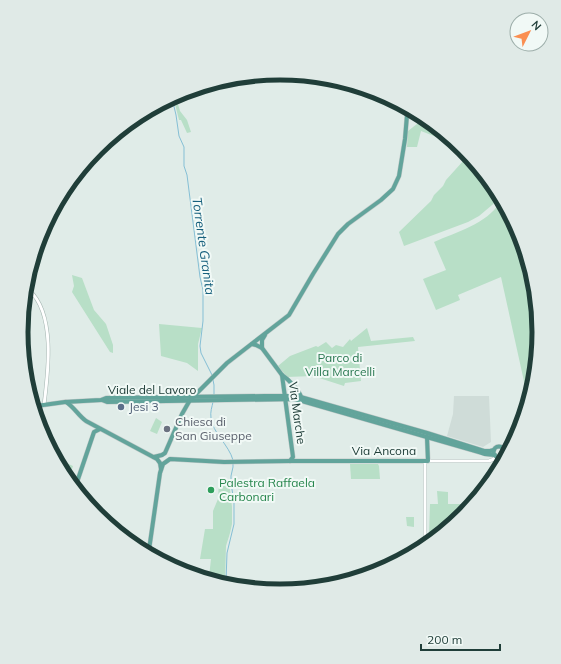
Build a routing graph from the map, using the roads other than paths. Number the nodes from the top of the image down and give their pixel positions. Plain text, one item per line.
1 (407, 113) edge
2 (31, 292) edge
3 (266, 333) junction
4 (258, 339) junction
5 (252, 344) junction
6 (262, 346) junction
7 (282, 375) junction
8 (285, 397) junction
9 (301, 397) junction
10 (192, 399) junction
11 (77, 401) junction
12 (65, 402) junction
13 (44, 405) junction
14 (39, 406) edge
15 (81, 417) junction
16 (89, 423) junction
17 (100, 429) junction
18 (94, 435) junction
19 (427, 437) junction
20 (504, 449) edge
21 (479, 452) junction
22 (165, 453) junction
23 (293, 454) junction
24 (495, 454) junction
25 (154, 457) junction
26 (500, 457) edge
27 (170, 459) junction
28 (290, 461) junction
29 (303, 461) junction
30 (426, 461) junction
31 (478, 461) junction
32 (161, 469) junction
33 (77, 482) edge
34 (425, 539) edge
35 (149, 548) edge

1 - 3 main road
2 - 13 street
3 - 4 main road
3 - 6 main road
4 - 5 main road
4 - 6 main road, Via Marche
5 - 6 main road
5 - 10 main road
6 - 7 main road, Via Marche
7 - 8 main road, Via Marche
7 - 9 main road, Via Marche
8 - 9 main road, Viale del Lavoro
8 - 10 main road, Viale del Lavoro
8 - 19 main road, Viale del Lavoro
8 - 23 main road, Via Marche
9 - 24 main road, Viale del Lavoro
10 - 11 main road, Viale del Lavoro
10 - 22 main road
11 - 12 main road, Viale del Lavoro
11 - 15 main road
12 - 13 main road, Viale del Lavoro
12 - 15 main road
13 - 14 main road, Viale del Lavoro
15 - 16 main road
16 - 17 main road
16 - 18 main road
17 - 18 main road
17 - 25 main road
18 - 33 main road
19 - 21 main road, Viale del Lavoro
19 - 30 main road
20 - 24 main road, Viale del Lavoro
21 - 24 main road, Viale del Lavoro
21 - 31 street
22 - 25 main road
22 - 27 main road
23 - 28 main road, Via Marche
23 - 29 main road, Via Marche
24 - 26 main road, Viale del Lavoro
24 - 31 street, Via Ancona
25 - 32 main road
27 - 28 main road, Via Ancona
27 - 32 main road
28 - 29 main road, Via Ancona
29 - 30 main road, Via Ancona
30 - 31 street, Via Ancona
30 - 34 street
32 - 35 main road

